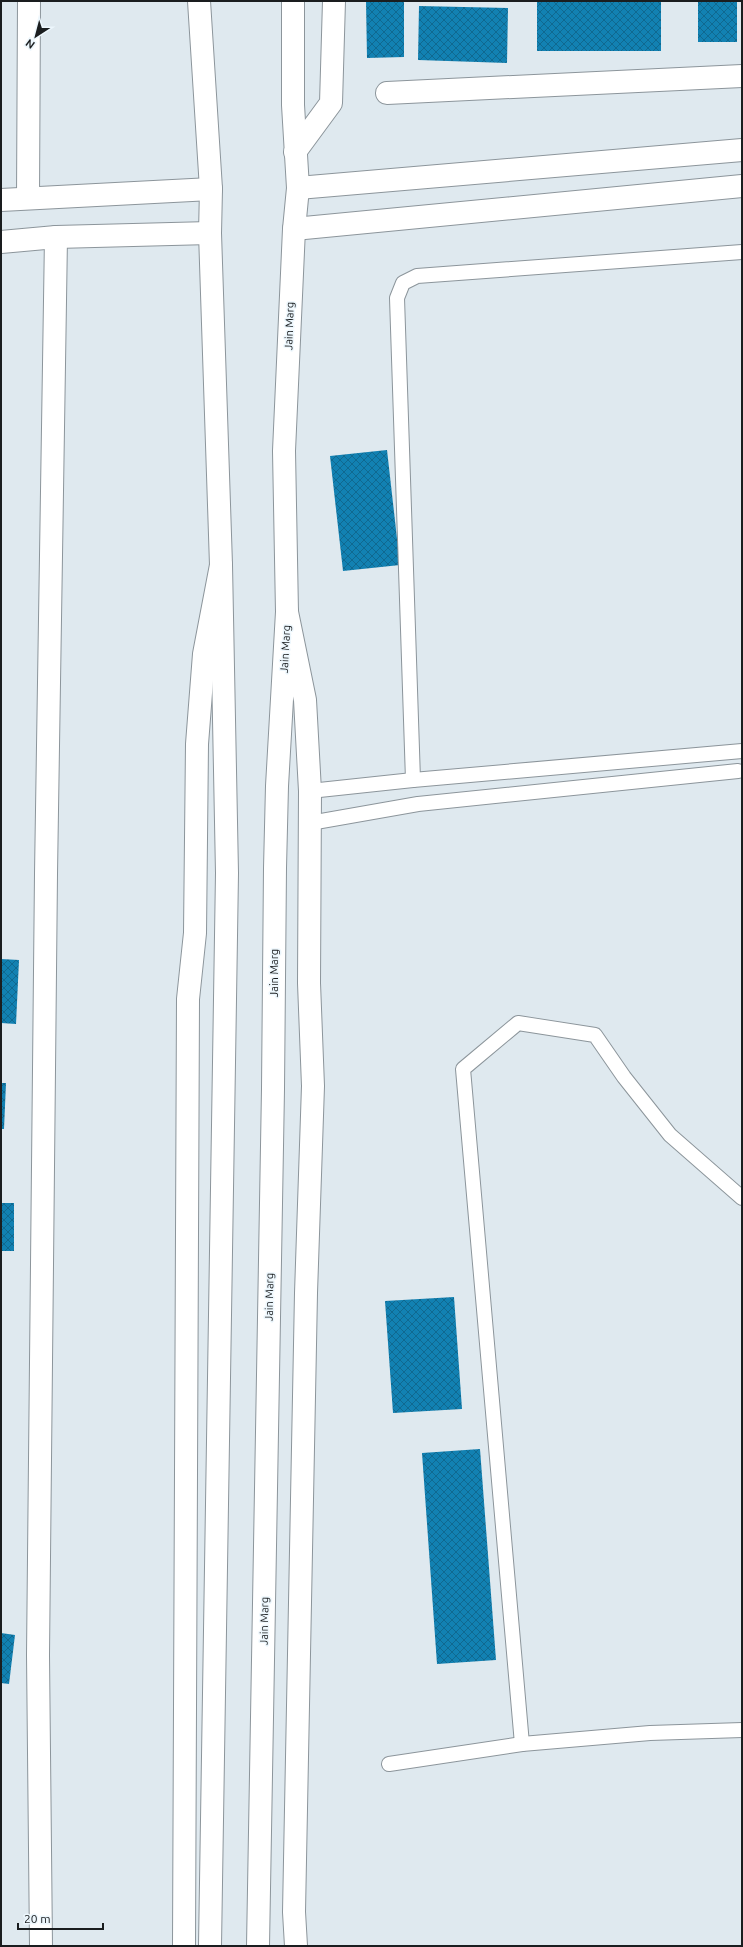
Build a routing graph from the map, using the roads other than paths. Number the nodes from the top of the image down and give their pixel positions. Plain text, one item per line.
1 (29, 1) edge
2 (199, 1) edge
3 (293, 1) edge
4 (334, 1) edge
5 (742, 76) edge
6 (387, 93) dead end
7 (742, 150) edge
8 (295, 152) junction
9 (742, 186) edge
10 (298, 188) junction
11 (211, 189) junction
12 (28, 198) junction
13 (1, 200) edge
14 (294, 229) junction
15 (210, 233) junction
16 (56, 236) junction
17 (1, 242) edge
18 (742, 252) edge
19 (221, 565) junction
20 (287, 612) junction
21 (742, 751) edge
22 (738, 771) dead end
23 (413, 780) junction
24 (310, 791) junction
25 (310, 823) junction
26 (742, 1198) edge
27 (742, 1730) edge
28 (522, 1744) junction
29 (389, 1764) dead end
30 (41, 1946) edge
31 (184, 1946) edge
32 (210, 1946) edge
33 (258, 1946) edge
34 (296, 1946) edge

1 - 12 street
2 - 11 street
3 - 8 street, Jain Marg
4 - 8 street
5 - 6 street
7 - 10 street
8 - 10 street, Jain Marg
9 - 14 street
10 - 14 street, Jain Marg
11 - 12 street
11 - 15 street
12 - 13 street
14 - 20 street, Jain Marg
15 - 16 street
15 - 19 street
16 - 17 street
16 - 30 street
18 - 23 lane
19 - 31 street
19 - 32 street
20 - 24 street
20 - 33 street, Jain Marg
21 - 23 lane
22 - 25 lane
23 - 24 lane
24 - 25 street
25 - 34 street
26 - 28 lane
27 - 28 lane
28 - 29 lane

